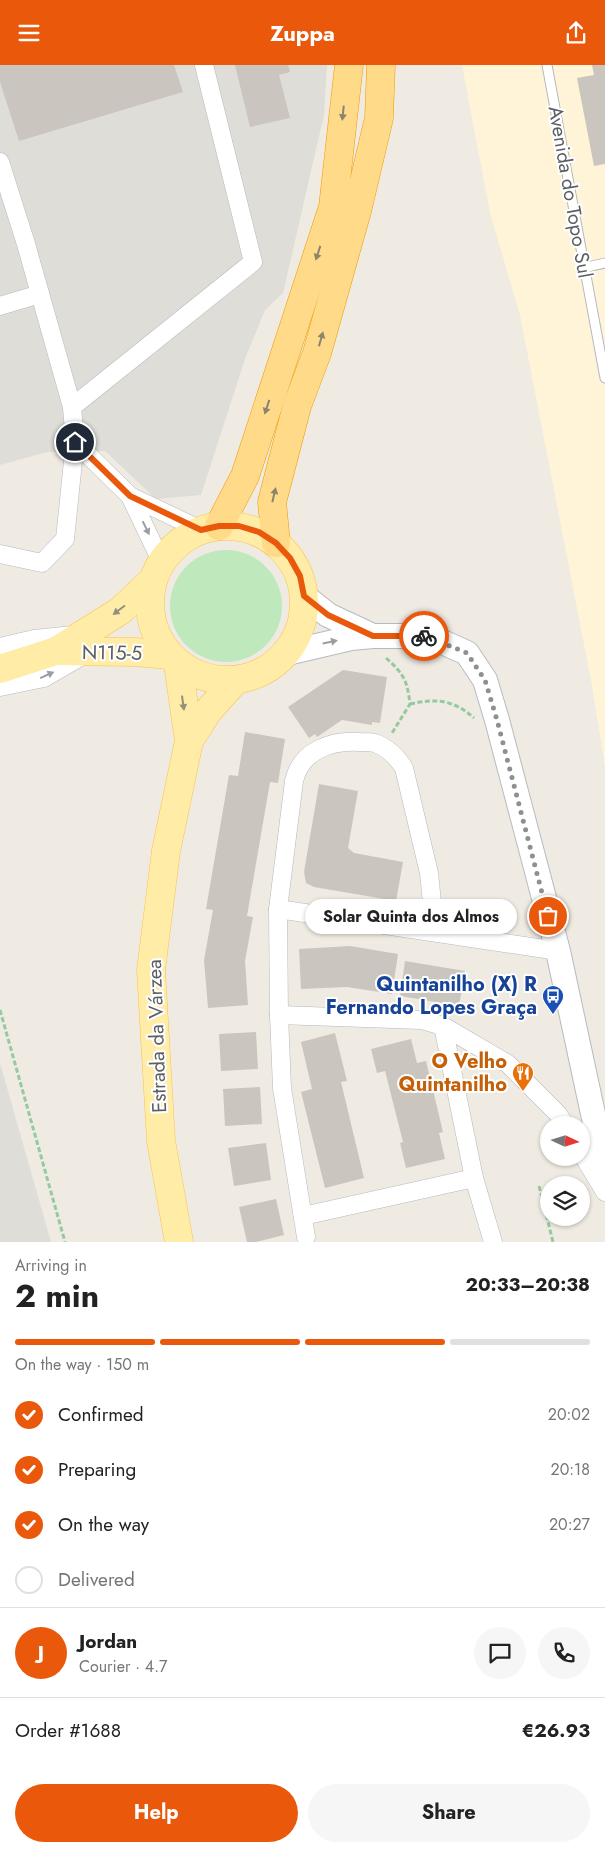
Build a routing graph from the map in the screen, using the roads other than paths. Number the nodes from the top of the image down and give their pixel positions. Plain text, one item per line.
1 (204, 65) edge
2 (348, 65) edge
3 (369, 65) edge
4 (381, 65) edge
5 (547, 65) edge
6 (0, 162) edge
7 (357, 211) junction
8 (605, 263) edge
9 (583, 268) junction
10 (40, 293) junction
11 (0, 306) edge
12 (605, 378) edge
13 (72, 407) junction
14 (75, 442) junction
15 (130, 496) junction
16 (210, 528) junction
17 (276, 543) junction
18 (0, 554) edge
19 (157, 571) junction
20 (304, 596) junction
21 (373, 636) junction
22 (86, 643) junction
23 (0, 647) edge
24 (287, 653) junction
25 (173, 660) junction
26 (0, 669) edge
27 (235, 681) junction
28 (0, 687) edge
29 (189, 741) junction
30 (278, 909) junction
31 (435, 932) junction
32 (558, 951) junction
33 (279, 1015) junction
34 (443, 1026) junction
35 (559, 1116) edge
36 (589, 1166) edge
37 (605, 1175) edge
38 (474, 1178) junction
39 (605, 1192) edge
40 (303, 1216) junction
41 (306, 1237) dead end
42 (179, 1242) edge
43 (493, 1242) edge

1 - 13 street
2 -> 16 highway
3 - 7 highway
4 - 7 highway
5 - 9 lane, Avenida do Topo Sul
6 - 10 street
17 -> 7 highway
8 - 9 lane
9 - 12 lane, Avenida do Topo Sul
10 - 11 street
10 - 13 street
13 - 14 street
14 - 15 street
14 - 18 street
15 - 16 street
15 -> 19 street
16 - 17 main road
16 - 19 main road
17 - 20 main road
19 -> 22 main road
19 - 25 main road
20 - 21 street
20 - 24 main road
24 -> 21 street
21 - 32 street
22 - 23 street
22 - 25 main road, N115-5
22 - 26 main road
28 -> 22 street
24 - 27 main road
25 - 27 main road
25 -> 29 main road, Estrada da Várzea
27 - 29 main road, Estrada da Várzea
29 - 42 main road, Estrada da Várzea
30 - 31 street
30 - 31 street
30 - 33 street
31 - 32 street
32 - 37 street
33 - 34 street
33 - 40 street
34 - 35 street
34 - 38 street
36 - 39 street
38 - 40 street
38 - 43 street
40 - 41 street

